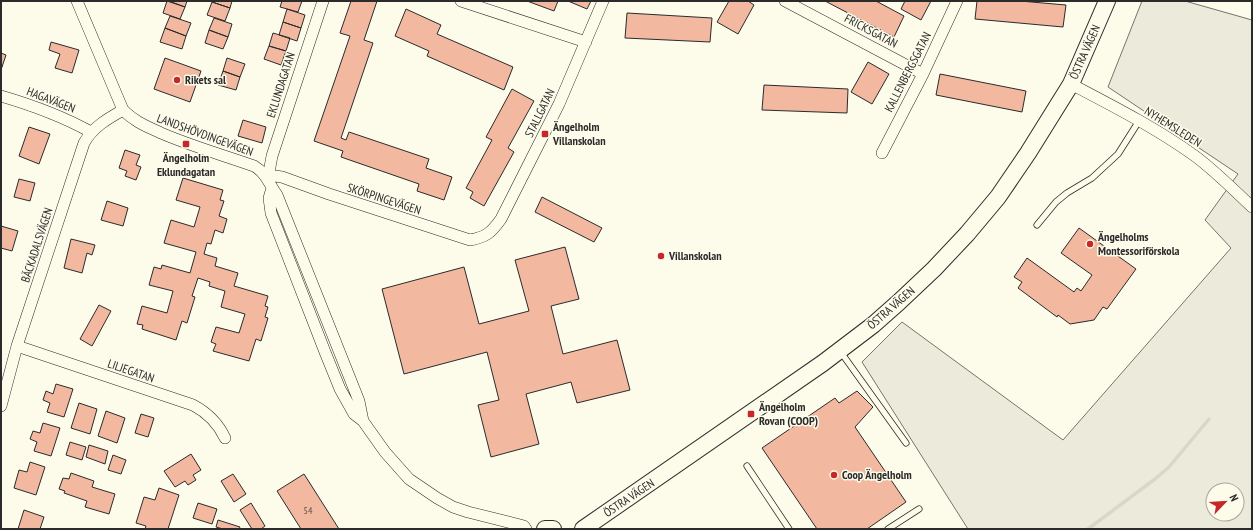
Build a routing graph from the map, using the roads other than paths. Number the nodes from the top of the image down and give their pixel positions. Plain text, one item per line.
1 (78, 1) edge
2 (323, 1) edge
3 (461, 1) edge
4 (603, 1) edge
5 (785, 1) edge
6 (957, 1) edge
7 (1107, 1) edge
8 (586, 42) junction
9 (923, 74) junction
10 (1071, 84) junction
11 (1, 96) edge
12 (123, 110) junction
13 (1139, 121) junction
14 (91, 132) junction
15 (882, 153) dead end
16 (270, 183) junction
17 (1252, 206) edge
18 (1037, 225) dead end
19 (492, 232) joint
20 (17, 346) junction
21 (840, 351) junction
22 (1, 406) edge
23 (363, 421) junction
24 (225, 438) dead end
25 (906, 443) dead end
26 (747, 466) dead end
27 (919, 509) dead end
28 (526, 529) edge
29 (545, 529) edge
30 (553, 529) edge
31 (583, 529) edge
32 (789, 529) edge
33 (888, 529) edge

1 - 12 street
2 - 16 street, EKLUNDAGATAN
3 - 8 street
4 - 8 street, STALLGATAN
5 - 9 street, FRICKSGATAN
6 - 9 street, KALLENBERGSGATAN
7 - 10 main road, ÖSTRA VÄGEN
8 - 19 street, STALLGATAN
9 - 15 street, KALLENBERGSGATAN
10 - 13 street, NYHEMSLEDEN
10 - 21 main road, ÖSTRA VÄGEN
11 - 14 street, HAGAVÄGEN
12 - 14 street, BÄCKADALSVÄGEN
12 - 16 street, LANDSHÖVDINGEVÄGEN
13 - 17 street, NYHEMSLEDEN
13 - 18 lane
14 - 20 street, BÄCKADALSVÄGEN
16 - 19 street, SKÖRPINGEVÄGEN
16 - 23 street, LANDSHÖVDINGEVÄGEN
16 - 23 street, LANDSHÖVDINGEVÄGEN
20 - 22 street, BÄCKADALSVÄGEN
20 - 24 street, LILJEGATAN
21 - 25 lane
21 - 31 main road, ÖSTRA VÄGEN
23 - 28 street, LANDSHÖVDINGEVÄGEN
26 - 32 lane
27 - 33 lane
29 - 30 main road

